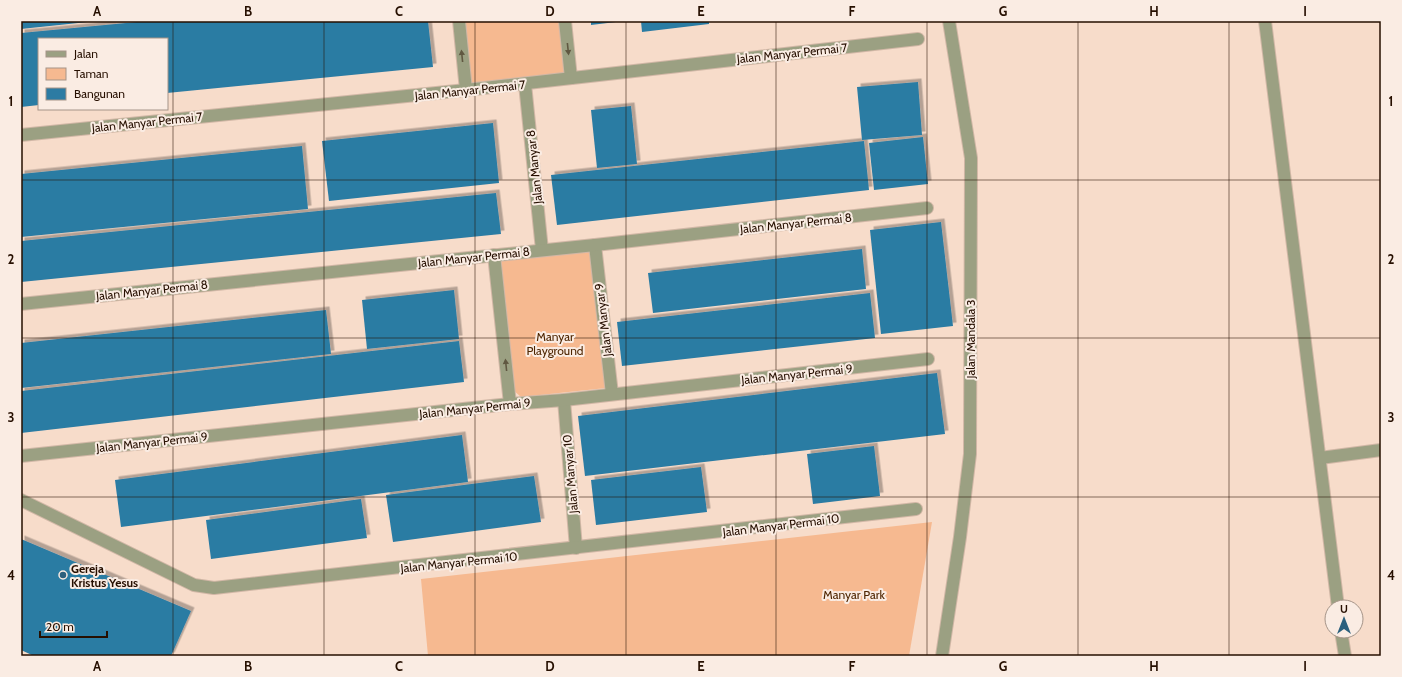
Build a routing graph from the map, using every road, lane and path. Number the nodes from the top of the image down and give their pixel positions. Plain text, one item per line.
1 (458, 21) edge
2 (565, 21) edge
3 (949, 21) edge
4 (1265, 21) edge
5 (918, 39) dead end
6 (571, 78) junction
7 (525, 84) junction
8 (466, 90) junction
9 (21, 135) edge
10 (927, 208) dead end
11 (595, 245) junction
12 (542, 250) junction
13 (494, 255) junction
14 (21, 304) edge
15 (928, 359) dead end
16 (612, 394) junction
17 (564, 400) junction
18 (510, 404) junction
19 (1381, 450) edge
20 (21, 456) edge
21 (1320, 458) junction
22 (21, 500) edge
23 (916, 509) dead end
24 (576, 548) junction
25 (1337, 599) edge
26 (1342, 639) edge
27 (942, 656) edge
28 (1344, 656) edge

8 -> 1 street
2 -> 6 street
3 - 27 street, Jalan Mandala 3
4 - 21 street
5 - 6 street, Jalan Manyar Permai 7
6 - 7 street, Jalan Manyar Permai 7
7 - 8 street, Jalan Manyar Permai 7
7 - 12 street, Jalan Manyar 8
8 - 9 street, Jalan Manyar Permai 7
10 - 11 street, Jalan Manyar Permai 8
11 - 12 street, Jalan Manyar Permai 8
11 - 16 street, Jalan Manyar 9
12 - 13 street, Jalan Manyar Permai 8
13 - 14 street, Jalan Manyar Permai 8
18 -> 13 street
15 - 16 street, Jalan Manyar Permai 9
16 - 17 street, Jalan Manyar Permai 9
17 - 18 street, Jalan Manyar Permai 9
17 - 24 street, Jalan Manyar 10
18 - 20 street, Jalan Manyar Permai 9
19 - 21 street
21 - 25 street
22 - 24 street, Jalan Manyar Permai 10
23 - 24 street, Jalan Manyar Permai 10
26 - 28 street

